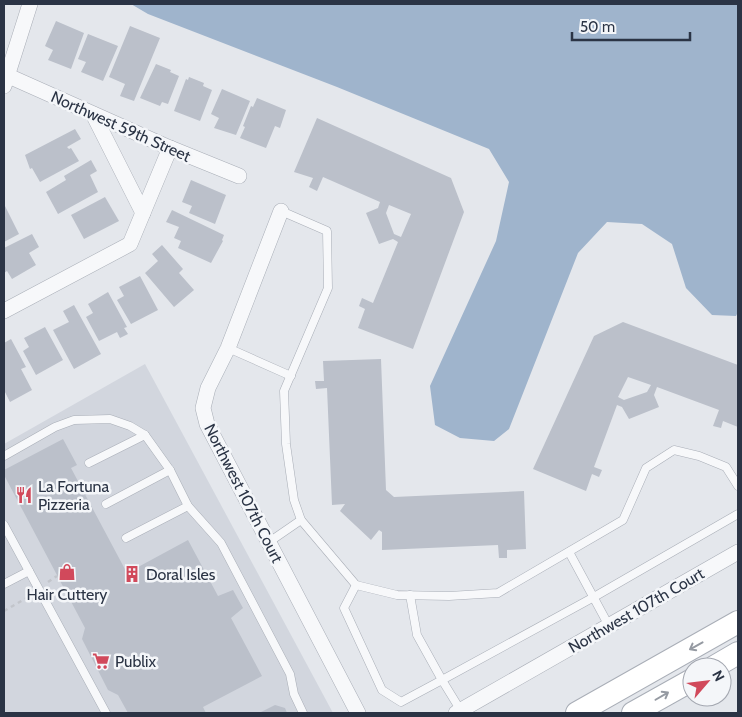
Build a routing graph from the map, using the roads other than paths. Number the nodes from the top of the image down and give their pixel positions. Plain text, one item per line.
1 (30, 4) edge
2 (5, 79) edge
3 (93, 114) junction
4 (170, 148) junction
5 (239, 176) dead end
6 (281, 211) joint
7 (143, 213) junction
8 (4, 311) edge
9 (228, 348) junction
10 (291, 376) junction
11 (145, 435) junction
12 (4, 456) edge
13 (89, 463) dead end
14 (170, 470) junction
15 (738, 486) edge
16 (106, 504) dead end
17 (188, 506) junction
18 (738, 514) edge
19 (301, 520) junction
20 (4, 525) edge
21 (6, 536) edge
22 (126, 538) dead end
23 (269, 542) junction
24 (569, 552) junction
25 (738, 552) edge
26 (29, 570) junction
27 (4, 584) edge
28 (356, 585) junction
29 (410, 595) junction
30 (594, 597) junction
31 (738, 622) edge
32 (610, 626) junction
33 (442, 680) junction
34 (682, 686) edge
35 (458, 712) edge
36 (106, 713) edge
37 (303, 713) edge
38 (358, 713) edge
39 (577, 713) edge
40 (633, 713) edge

1 - 2 street
2 - 3 street, Northwest 59th Street
3 - 4 street, Northwest 59th Street
3 - 7 street
4 - 5 street, Northwest 59th Street
4 - 7 street
6 - 9 street, Northwest 107th Court
6 - 10 lane
7 - 8 street
9 - 10 lane
9 - 23 street, Northwest 107th Court
10 - 19 lane
11 - 12 lane
11 - 13 lane
11 - 14 lane
14 - 16 lane
14 - 17 lane
15 - 24 lane
17 - 22 lane
17 - 37 lane
18 - 30 lane
19 - 23 lane
19 - 28 lane
20 - 21 lane
21 - 26 lane
23 - 38 street, Northwest 107th Court
24 - 29 lane
24 - 30 lane
25 - 32 street, Northwest 107th Court
26 - 27 lane
26 - 36 lane
28 - 29 lane
28 - 33 lane
29 - 33 lane
30 - 32 lane
30 - 33 lane
31 -> 39 main road
32 - 35 street, Northwest 107th Court
33 - 35 lane
40 -> 34 main road

